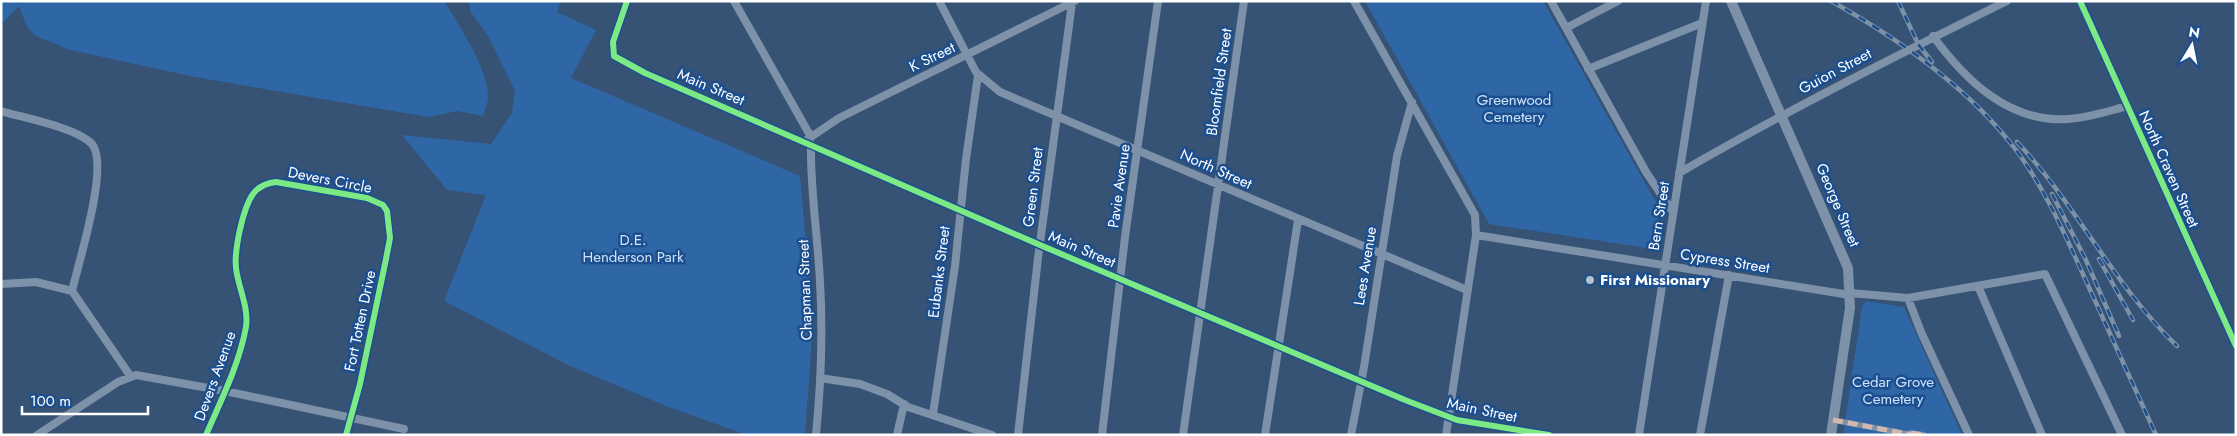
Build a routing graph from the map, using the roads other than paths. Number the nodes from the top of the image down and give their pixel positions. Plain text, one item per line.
1 (627, 1) edge
2 (734, 1) edge
3 (939, 1) edge
4 (1158, 1) edge
5 (1244, 1) edge
6 (1354, 1) edge
7 (1551, 1) edge
8 (1618, 1) edge
9 (1706, 1) edge
10 (1732, 1) edge
11 (2007, 1) edge
12 (2080, 1) edge
13 (1074, 2) edge
14 (1702, 23) junction
15 (1566, 28) junction
16 (1933, 36) junction
17 (967, 55) junction
18 (1588, 69) junction
19 (978, 74) junction
20 (1412, 102) junction
21 (2128, 106) junction
22 (1, 111) edge
23 (1782, 114) junction
24 (1057, 115) junction
25 (809, 141) junction
26 (1138, 149) junction
27 (1679, 173) junction
28 (264, 184) joint
29 (1219, 185) junction
30 (960, 210) junction
31 (387, 211) joint
32 (1673, 212) junction
33 (1298, 220) junction
34 (1476, 235) junction
35 (1040, 245) junction
36 (1381, 254) junction
37 (1665, 266) junction
38 (1730, 276) junction
39 (1122, 280) junction
40 (1, 284) edge
41 (1978, 286) junction
42 (1467, 290) junction
43 (72, 291) junction
44 (1850, 294) junction
45 (1908, 298) junction
46 (1200, 313) junction
47 (2236, 346) edge
48 (1280, 347) junction
49 (131, 377) junction
50 (820, 378) junction
51 (1362, 382) junction
52 (225, 391) junction
53 (904, 404) junction
54 (933, 414) junction
55 (1448, 417) junction
56 (351, 418) junction
57 (1833, 420) junction
58 (404, 429) dead end
59 (1546, 434) edge
60 (1912, 434) edge
61 (37, 435) edge
62 (206, 435) edge
63 (346, 435) edge
64 (816, 435) edge
65 (896, 435) edge
66 (992, 435) edge
67 (1018, 435) edge
68 (1102, 435) edge
69 (1183, 435) edge
70 (1265, 435) edge
71 (1351, 435) edge
72 (1446, 435) edge
73 (1639, 435) edge
74 (1700, 435) edge
75 (1831, 435) edge
76 (1924, 435) edge
77 (1969, 435) edge
78 (2042, 435) edge
79 (2122, 435) edge

1 - 25 street, Main Street
2 - 25 street
3 - 17 street, North Street
4 - 26 street, Pavie Avenue
5 - 29 street, Bloomfield Street
6 - 20 street
7 - 15 street
8 - 15 street
9 - 14 street, Bern Street
10 - 23 street, George Street
11 - 16 street, Guion Street
12 - 21 street, North Craven Street
13 - 17 street, K Street
13 - 24 street, Green Street
14 - 18 street
14 - 27 street, Bern Street
15 - 18 street
16 - 21 street
16 - 23 street, Guion Street
17 - 19 street, North Street
17 - 25 street, K Street
18 - 32 street
19 - 24 street, North Street
19 - 30 street, Eubanks Street
20 - 34 street
20 - 36 street, Lees Avenue
21 - 47 street, North Craven Street
22 - 43 street
23 - 27 street, Guion Street
23 - 44 street, George Street
24 - 26 street, North Street
24 - 35 street, Green Street
25 - 30 street, Main Street
25 - 50 street, Chapman Street
26 - 29 street, North Street
26 - 39 street, Pavie Avenue
27 - 32 street, Bern Street
28 - 31 street, Devers Circle
28 - 52 street, Devers Avenue
29 - 33 street, North Street
29 - 46 street, Bloomfield Street
30 - 35 street, Main Street
30 - 54 street, Eubanks Street
31 - 56 street, Fort Totten Drive
32 - 37 street, Bern Street
33 - 36 street, North Street
33 - 48 street
34 - 37 street, Cypress Street
34 - 42 street
35 - 39 street, Main Street
35 - 67 street, Green Street
36 - 42 street, North Street
36 - 51 street, Lees Avenue
37 - 38 street, Cypress Street
37 - 73 street, Bern Street
38 - 44 street, Cypress Street
38 - 74 street
39 - 46 street, Main Street
39 - 68 street, Pavie Avenue
40 - 43 street
41 - 45 street, Cypress Street
41 - 78 street
41 - 79 street, Cypress Street
42 - 55 street
43 - 49 street
44 - 45 street, Cypress Street
44 - 57 street, George Street
45 - 77 street
46 - 48 street, Main Street
46 - 69 street, Bloomfield Street
48 - 51 street, Main Street
48 - 70 street
49 - 52 street
49 - 61 street
50 - 53 street
50 - 64 street, Chapman Street
51 - 55 street, Main Street
51 - 71 street, Lees Avenue
52 - 56 street
52 - 62 street, Devers Avenue
53 - 54 street
53 - 65 street
54 - 66 street
55 - 59 street, Main Street
55 - 72 street
56 - 58 street
56 - 63 street, Fort Totten Drive
57 - 60 street
57 - 75 street, George Street
60 - 76 street

